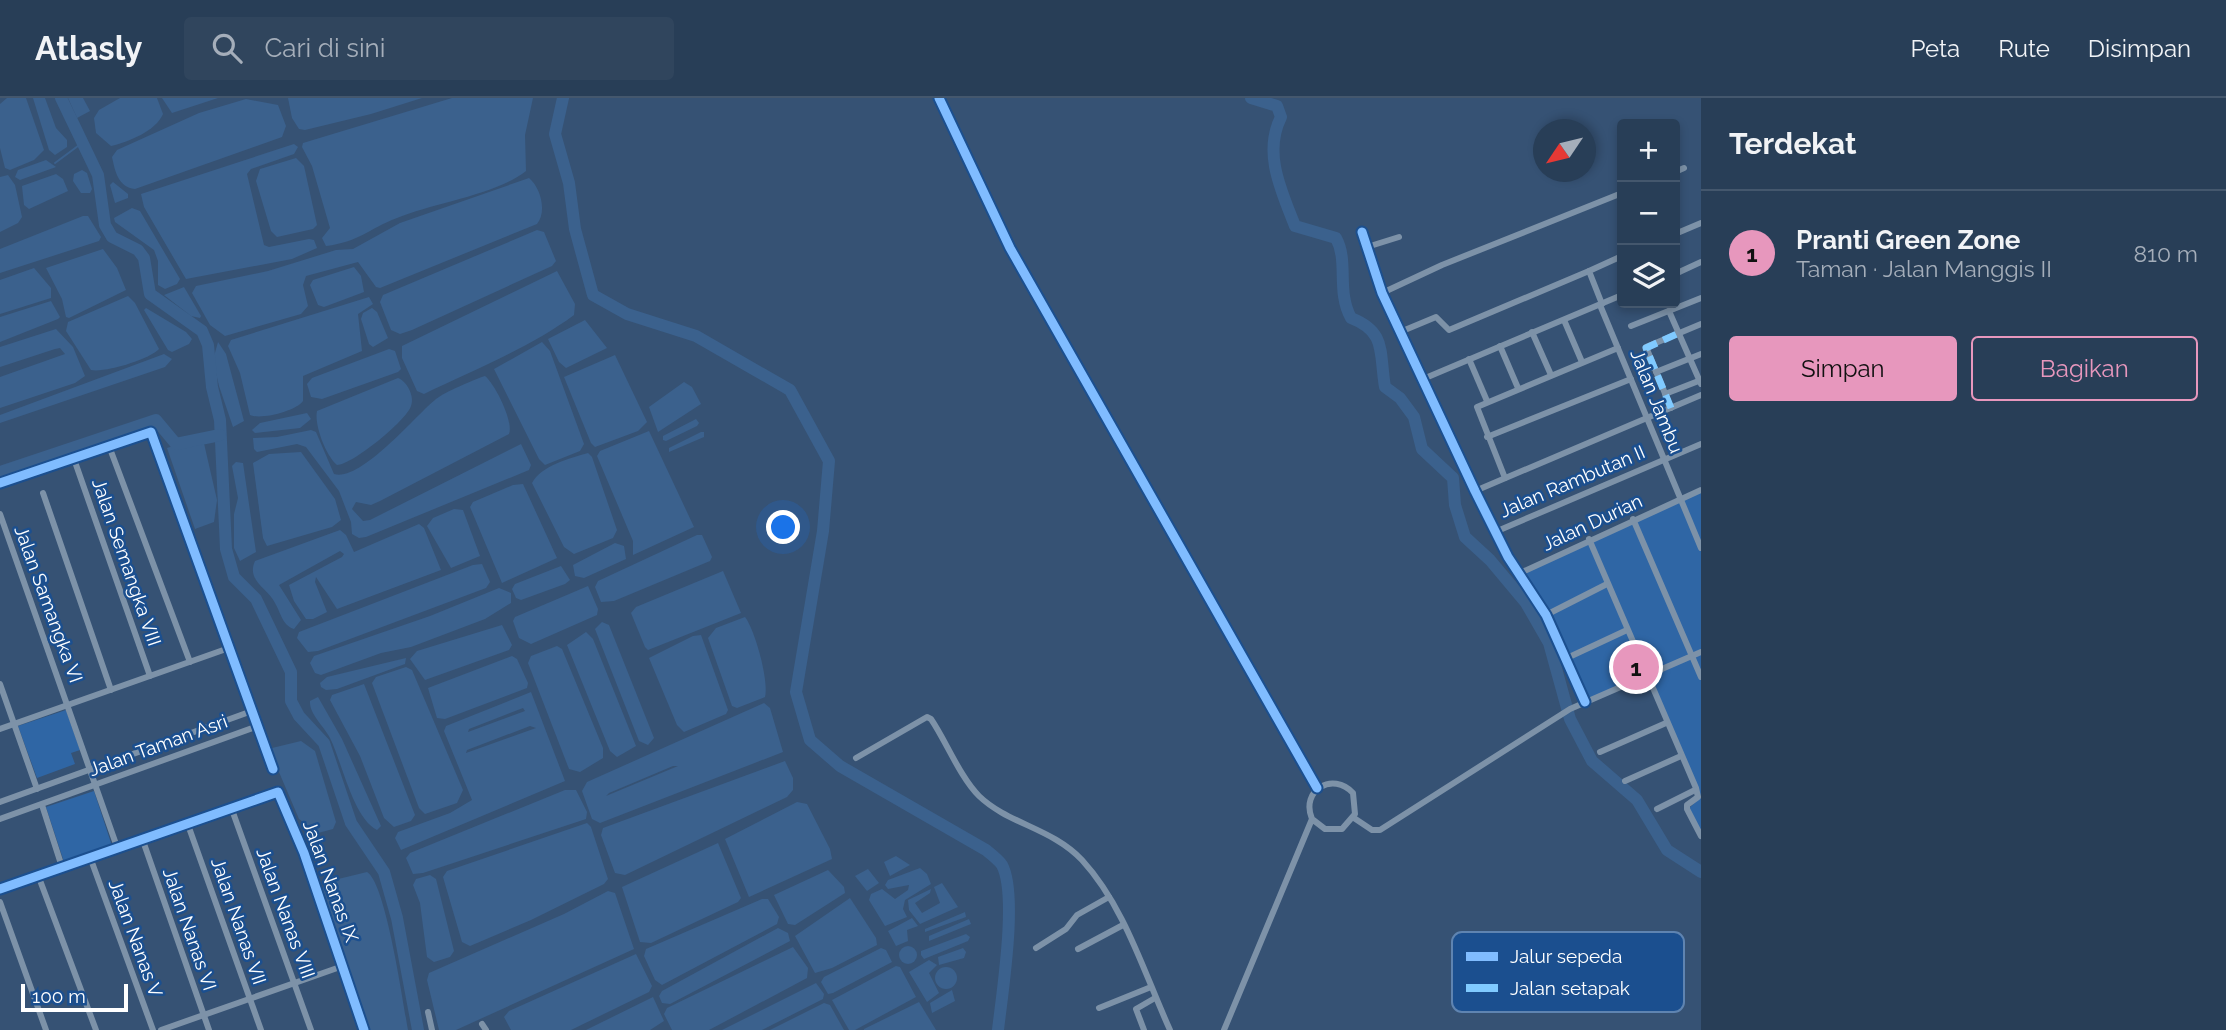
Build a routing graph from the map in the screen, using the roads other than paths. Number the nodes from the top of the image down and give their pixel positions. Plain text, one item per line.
1 (939, 98) edge
2 (1684, 168) dead end
3 (1680, 170) edge
4 (1617, 195) edge
5 (1701, 223) edge
6 (1362, 232) dead end
7 (1680, 232) edge
8 (1399, 237) dead end
9 (1367, 247) junction
10 (1617, 258) edge
11 (1701, 262) edge
12 (1589, 271) junction
13 (1680, 272) edge
14 (1381, 293) junction
15 (1617, 297) edge
16 (1701, 298) edge
17 (1601, 304) junction
18 (1670, 311) junction
19 (1564, 320) junction
20 (1701, 324) edge
21 (1631, 326) dead end
22 (1400, 332) junction
23 (1532, 332) junction
24 (1679, 333) junction
25 (1500, 346) junction
26 (1618, 348) junction
27 (1701, 354) edge
28 (1690, 358) junction
29 (1469, 359) junction
30 (1581, 362) junction
31 (1656, 372) junction
32 (1550, 375) junction
33 (1423, 379) junction
34 (1631, 379) junction
35 (1700, 381) edge
36 (1518, 388) junction
37 (1665, 394) junction
38 (1701, 395) edge
39 (1487, 401) junction
40 (1671, 408) junction
41 (1648, 418) junction
42 (1487, 437) junction
43 (1701, 444) edge
44 (109, 446) junction
45 (74, 459) junction
46 (1663, 459) junction
47 (1505, 478) junction
48 (0, 483) edge
49 (1701, 490) edge
50 (1475, 491) junction
51 (43, 493) dead end
52 (1680, 499) junction
53 (0, 514) edge
54 (1633, 519) junction
55 (1495, 532) junction
56 (1589, 539) junction
57 (1701, 548) edge
58 (1518, 574) junction
59 (1607, 584) junction
60 (1546, 615) junction
61 (1627, 630) junction
62 (229, 648) junction
63 (1701, 652) edge
64 (1692, 656) junction
65 (1567, 658) junction
66 (190, 662) junction
67 (150, 676) junction
68 (1646, 676) junction
69 (1701, 677) edge
70 (0, 684) edge
71 (111, 690) junction
72 (1585, 702) junction
73 (68, 705) junction
74 (252, 711) junction
75 (1667, 723) junction
76 (15, 724) junction
77 (257, 726) junction
78 (0, 729) edge
79 (1600, 752) dead end
80 (1681, 756) junction
81 (856, 758) dead end
82 (90, 769) junction
83 (273, 769) dead end
84 (1625, 781) dead end
85 (95, 785) junction
86 (1317, 788) junction
87 (37, 789) junction
88 (1695, 790) junction
89 (0, 802) edge
90 (42, 805) junction
91 (231, 807) junction
92 (1657, 809) dead end
93 (1312, 818) junction
94 (1354, 818) junction
95 (0, 820) edge
96 (187, 822) junction
97 (1701, 836) edge
98 (142, 838) junction
99 (117, 847) junction
100 (90, 857) junction
101 (62, 866) junction
102 (38, 875) junction
103 (0, 889) edge
104 (1109, 897) junction
105 (0, 902) edge
106 (1123, 925) junction
107 (1036, 948) dead end
108 (1078, 948) dead end
109 (343, 965) junction
110 (294, 983) junction
111 (1151, 987) junction
112 (1155, 998) junction
113 (250, 999) junction
114 (1099, 1008) dead end
115 (428, 1012) dead end
116 (204, 1014) junction
117 (46, 1030) edge
118 (96, 1030) edge
119 (153, 1030) edge
120 (161, 1030) edge
121 (209, 1030) edge
122 (261, 1030) edge
123 (311, 1030) edge
124 (364, 1030) edge
125 (432, 1030) edge
126 (1144, 1030) edge
127 (1170, 1030) edge
128 (1224, 1030) edge

1 - 86 street
2 - 3 street
4 - 14 street
5 - 7 street
6 - 9 street
8 - 9 street
9 - 14 street
10 - 12 street
11 - 13 street
12 - 17 street, Jalan Jambu
12 - 22 street
14 - 22 street
15 - 17 street
16 - 18 street
17 - 19 street
17 - 26 street, Jalan Jambu
18 - 21 street
18 - 24 street
19 - 23 street
19 - 30 street
20 - 24 street
22 - 33 street
23 - 25 street
23 - 32 street
24 - 28 street
24 - 31 street
25 - 29 street
25 - 36 street
26 - 30 street
26 - 34 street, Jalan Jambu
27 - 28 street
28 - 31 street
28 - 35 street
29 - 33 street
29 - 39 street
30 - 32 street
31 - 37 street
32 - 36 street
33 - 50 street
34 - 41 street, Jalan Jambu
34 - 42 street
35 - 37 street
36 - 39 street
37 - 40 street
38 - 40 street
39 - 42 street
40 - 41 street
41 - 46 street, Jalan Jambu
41 - 47 street
42 - 47 street
43 - 46 street, Jalan Rambutan II
44 - 45 street
44 - 62 street
44 - 66 street
45 - 48 street
45 - 67 street, Jalan Semangka VIII
46 - 52 street, Jalan Jambu
46 - 55 street, Jalan Rambutan II
47 - 50 street
49 - 52 street, Jalan Durian
50 - 55 street
51 - 71 street
52 - 54 street, Jalan Durian
52 - 57 street, Jalan Jambu
53 - 73 street, Jalan Samangka VI
54 - 56 street, Jalan Durian
54 - 64 street
55 - 58 street
56 - 58 street, Jalan Durian
56 - 59 street
58 - 60 street
59 - 60 street
59 - 61 street
60 - 65 street
61 - 65 street
61 - 68 street
62 - 66 street
62 - 74 street
63 - 64 street
64 - 68 street
64 - 69 street
65 - 72 street
66 - 67 street
67 - 71 street
68 - 72 street
68 - 75 street
70 - 76 street
71 - 73 street
72 - 94 street
73 - 76 street
73 - 82 street, Jalan Samangka VI
74 - 77 street, Jalan Taman Asri
74 - 82 street, Jalan Taman Asri
75 - 79 street
75 - 80 street
76 - 78 street
76 - 87 street
77 - 83 street
77 - 85 street, Jalan Taman Asri
80 - 84 street
80 - 88 street
81 - 104 street
82 - 85 street, Jalan Samangka VI
82 - 87 street, Jalan Taman Asri
85 - 90 street, Jalan Taman Asri
85 - 99 street, Jalan Samangka VI
86 - 93 street
86 - 94 street
87 - 89 street, Jalan Taman Asri
88 - 92 street
88 - 97 street
90 - 95 street, Jalan Taman Asri
90 - 101 street
91 - 96 street
91 - 109 street, Jalan Nanas IX
91 - 110 street, Jalan Nanas VIII
93 - 94 street
93 - 128 street
96 - 98 street
96 - 113 street, Jalan Nanas VII
98 - 99 street
98 - 116 street, Jalan Nanas VI
99 - 100 street
100 - 101 street
100 - 119 street, Jalan Nanas V
101 - 102 street
102 - 103 street
102 - 118 street
104 - 106 street
104 - 107 street
105 - 117 street
106 - 108 street
106 - 111 street
109 - 110 street
109 - 124 street, Jalan Nanas IX
110 - 113 street
110 - 123 street, Jalan Nanas VIII
111 - 112 street
111 - 114 street
112 - 126 street
112 - 127 street
113 - 116 street
113 - 122 street, Jalan Nanas VII
115 - 125 street
116 - 120 street
116 - 121 street, Jalan Nanas VI

